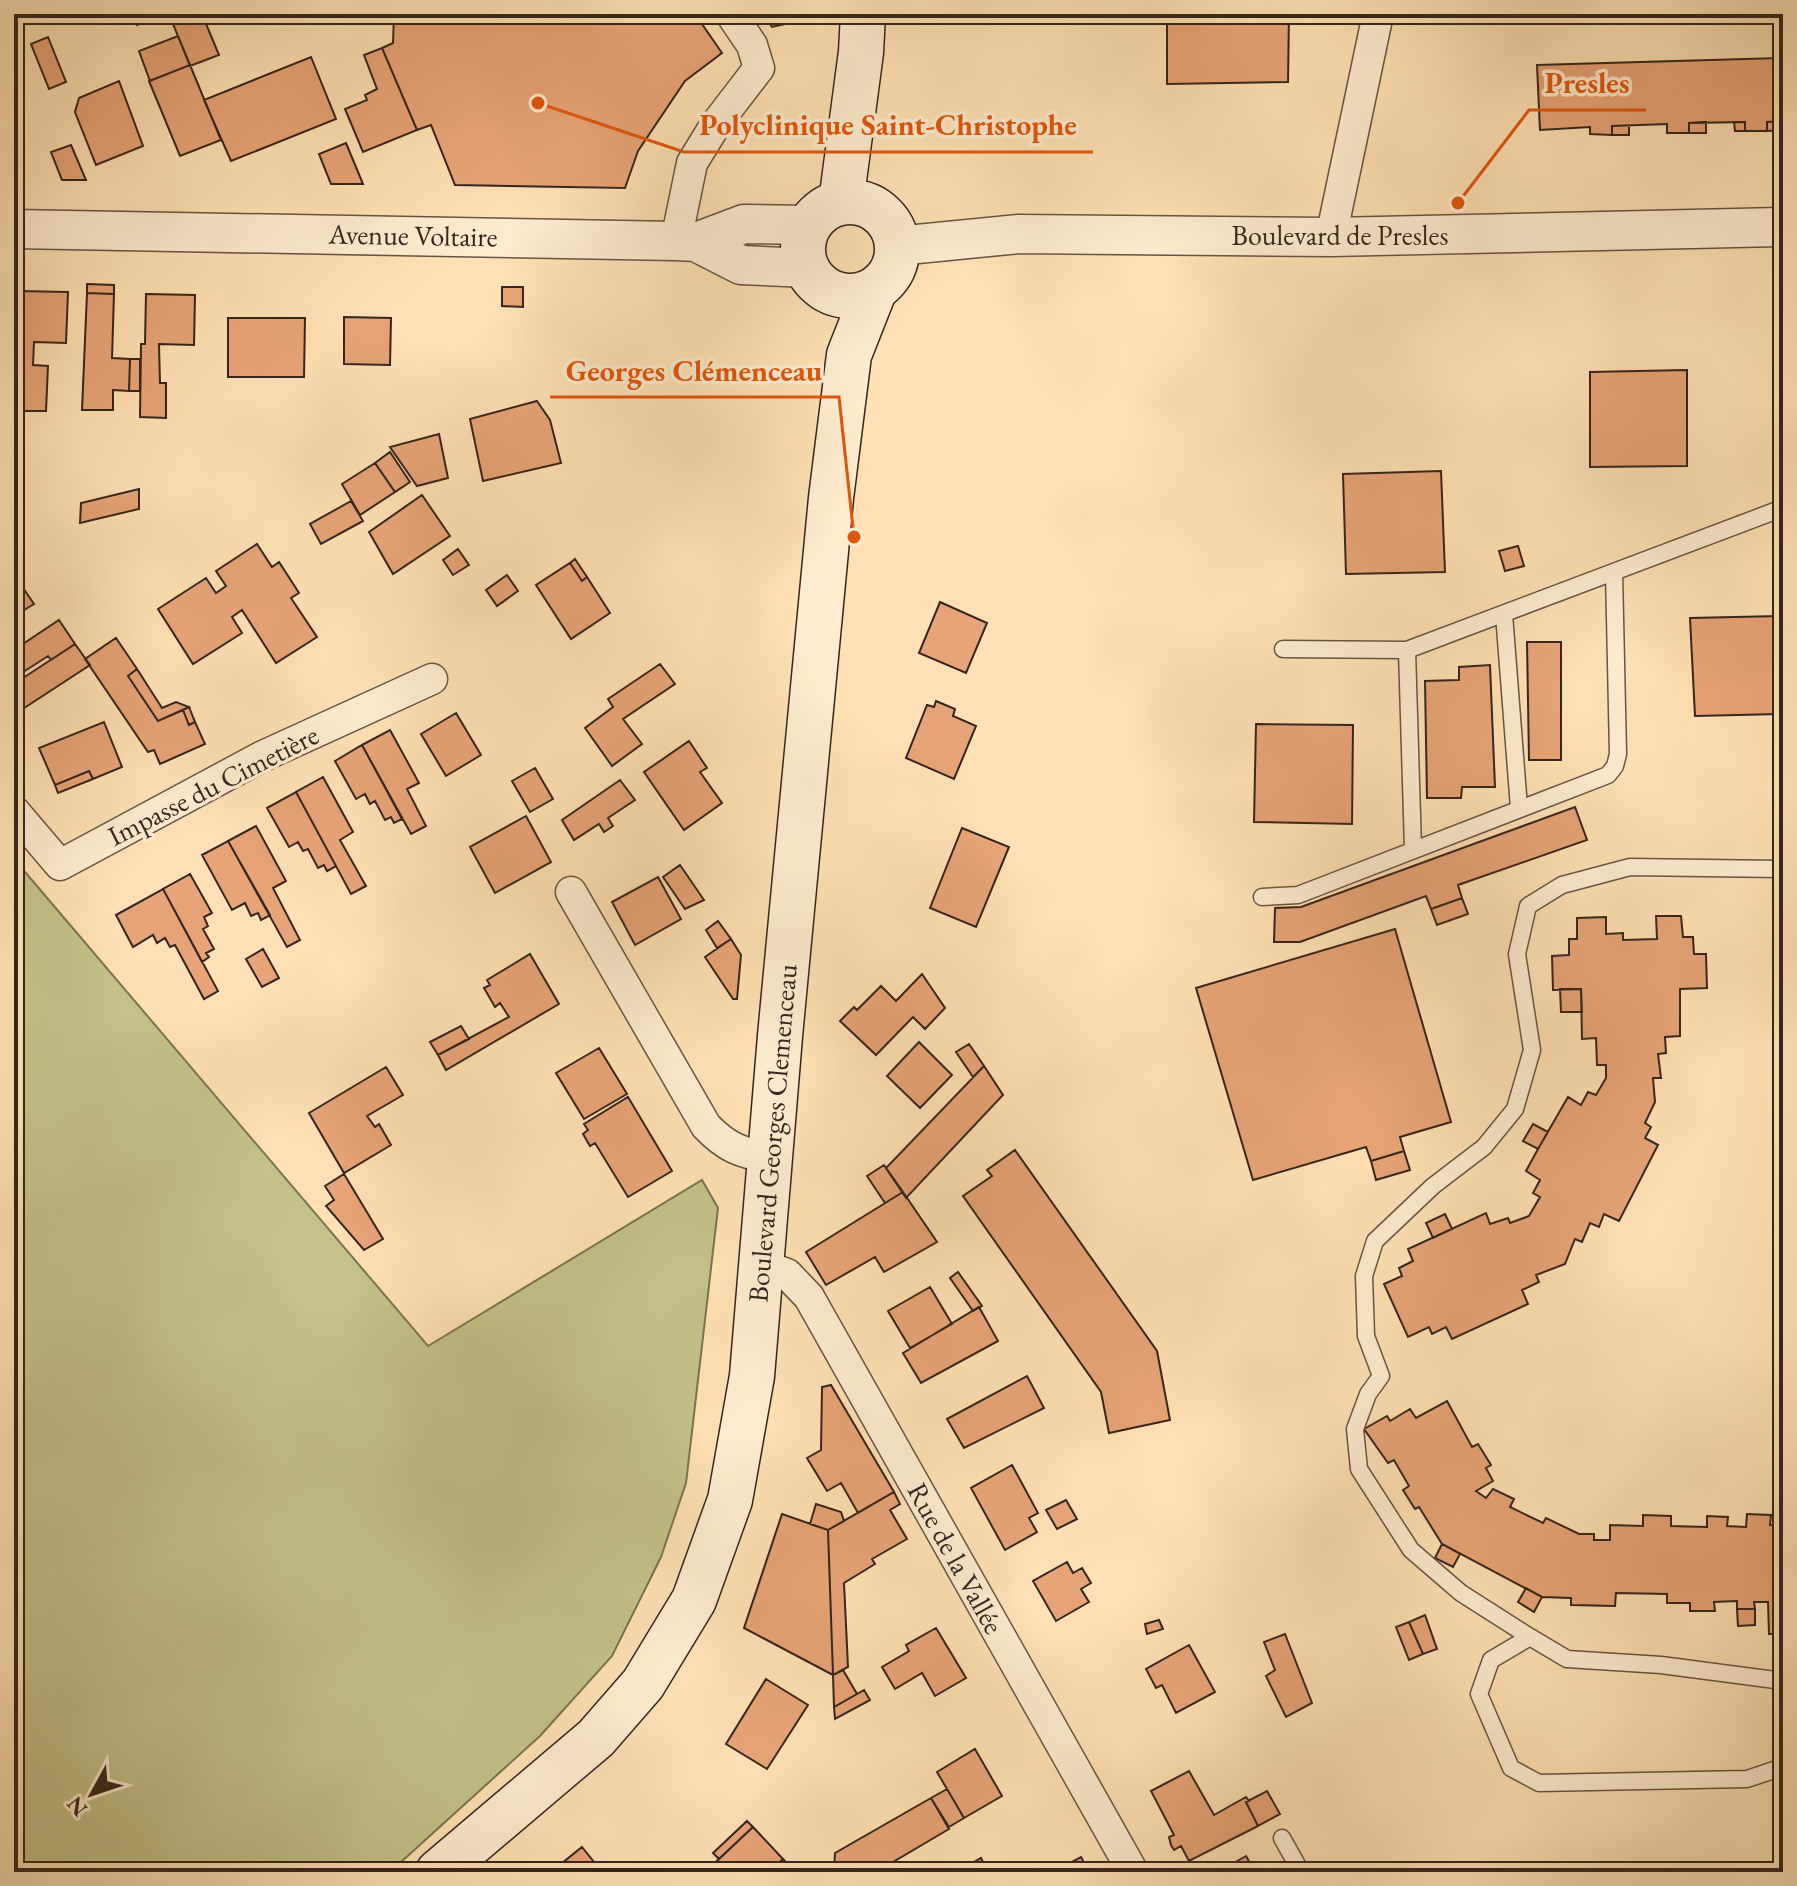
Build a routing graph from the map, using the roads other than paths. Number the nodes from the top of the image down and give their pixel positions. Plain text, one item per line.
1 (731, 14) edge
2 (1378, 14) edge
3 (862, 33) edge
4 (841, 212) junction
5 (1783, 227) edge
6 (14, 229) edge
7 (1331, 237) junction
8 (686, 241) junction
9 (897, 246) junction
10 (817, 280) junction
11 (875, 289) junction
12 (849, 355) junction
13 (1783, 508) edge
14 (1614, 572) junction
15 (1504, 614) junction
16 (1283, 649) dead end
17 (1407, 650) junction
18 (432, 679) dead end
19 (1519, 808) junction
20 (14, 811) edge
21 (1413, 849) junction
22 (1783, 869) edge
23 (571, 892) dead end
24 (1262, 897) dead end
25 (769, 1158) junction
26 (760, 1264) junction
27 (1530, 1637) junction
28 (1783, 1681) edge
29 (1783, 1767) edge
30 (1282, 1838) dead end
31 (438, 1872) edge
32 (1133, 1872) edge
33 (1301, 1872) edge

1 - 8 street
2 - 7 street
3 - 4 main road
4 - 8 street
4 - 9 main road
4 - 10 main road
5 - 7 street, Boulevard de Presles
6 - 8 street, Avenue Voltaire
7 - 9 street, Boulevard de Presles
8 - 10 street, Avenue Voltaire
9 - 11 main road
10 - 11 main road
10 - 12 main road
11 - 12 main road, Boulevard Georges Clemenceau
12 - 25 main road, Boulevard Georges Clemenceau
13 - 14 lane
14 - 15 lane
14 - 19 lane
15 - 17 lane
15 - 19 lane
16 - 17 lane
17 - 21 lane
18 - 20 street, Impasse du Cimetière
19 - 21 lane
21 - 24 lane
22 - 27 lane
23 - 25 street
25 - 26 main road, Boulevard Georges Clemenceau
26 - 31 main road, Boulevard Georges Clemenceau
26 - 32 street, Rue de la Vallée
27 - 28 lane
27 - 29 lane
30 - 33 lane

